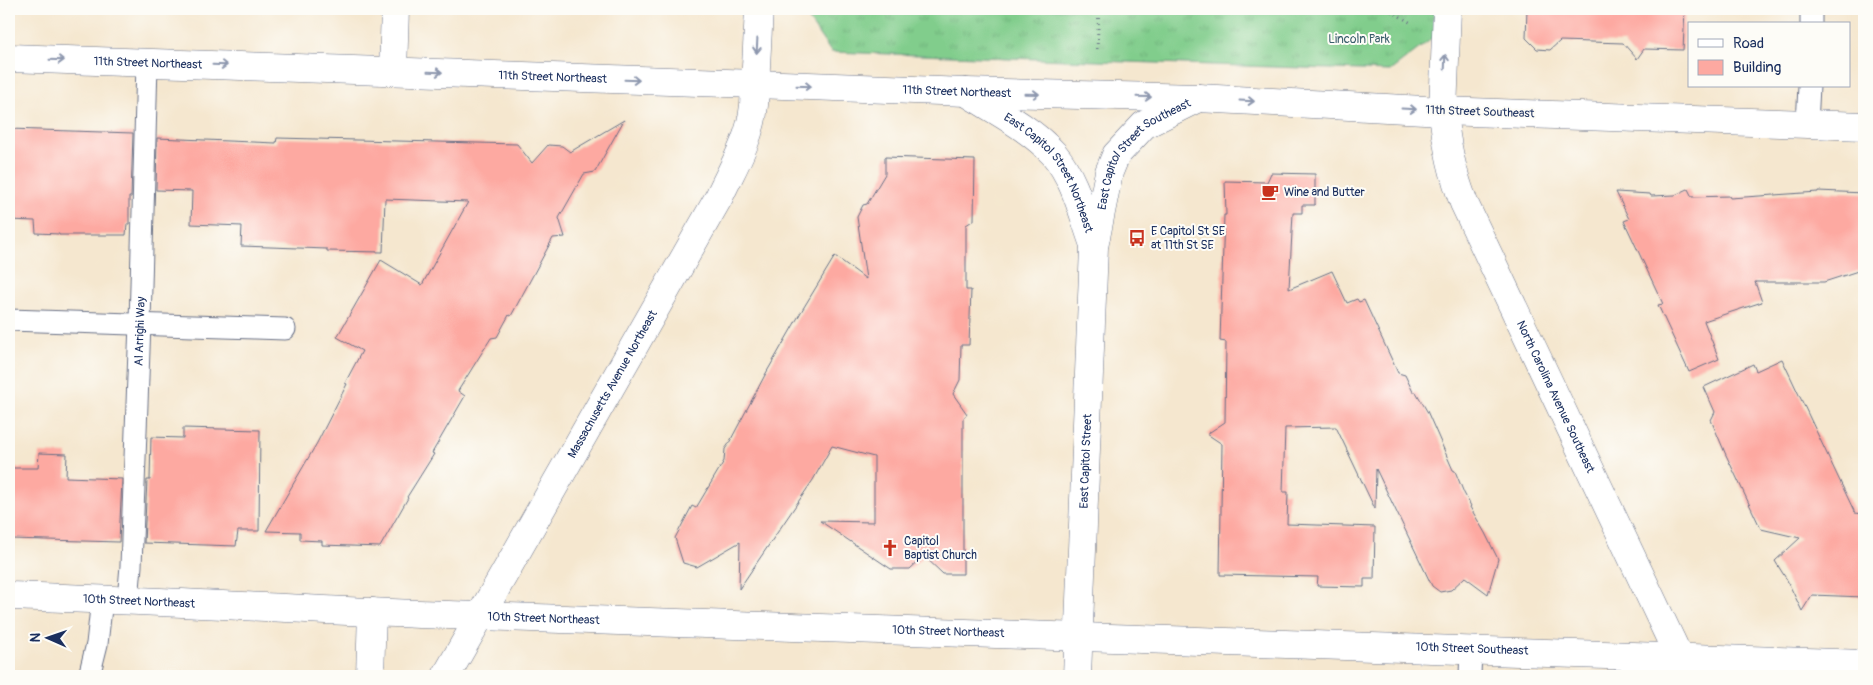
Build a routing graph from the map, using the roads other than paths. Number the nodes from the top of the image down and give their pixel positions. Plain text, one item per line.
1 (394, 9) edge
2 (759, 9) edge
3 (1447, 9) edge
4 (1811, 9) edge
5 (1811, 22) edge
6 (9, 58) edge
7 (147, 63) junction
8 (392, 70) junction
9 (756, 84) junction
10 (1808, 88) edge
11 (966, 92) junction
12 (1095, 96) joint
13 (1198, 98) junction
14 (1443, 111) junction
15 (1807, 124) junction
16 (1864, 126) edge
17 (1094, 247) junction
18 (9, 320) edge
19 (140, 323) junction
20 (285, 329) dead end
21 (9, 596) edge
22 (115, 600) junction
23 (372, 612) junction
24 (480, 616) junction
25 (1079, 636) junction
26 (1471, 648) junction
27 (1864, 664) edge
28 (1683, 666) edge
29 (89, 676) edge
30 (370, 676) edge
31 (446, 676) edge
32 (1077, 676) edge
33 (1470, 676) edge

1 - 8 street
2 -> 9 street
14 -> 3 street
4 - 5 lane
6 -> 7 street, 11th Street Northeast
7 -> 8 street, 11th Street Northeast
7 - 19 lane, Al Arrighi Way
8 -> 9 street, 11th Street Northeast
9 -> 11 street, 11th Street Northeast
9 - 24 street, Massachusetts Avenue Northeast
10 - 15 lane
11 -> 12 street, 11th Street Northeast
11 - 17 street, East Capitol Street Northeast
12 -> 13 street, 11th Street Southeast
13 -> 14 street, 11th Street Southeast
13 - 17 street, East Capitol Street Southeast
14 - 15 street, 11th Street Southeast
14 - 28 street, North Carolina Avenue Southeast
15 - 16 street, 11th Street Southeast
17 - 25 street, East Capitol Street
18 - 19 lane
19 - 20 lane
19 - 22 lane, Al Arrighi Way
21 - 22 street, 10th Street Northeast
22 - 23 street, 10th Street Northeast
22 - 29 lane, Al Arrighi Way
23 - 24 street, 10th Street Northeast
23 - 30 street
24 - 25 street, 10th Street Northeast
24 - 31 street, Massachusetts Avenue Northeast
25 - 26 street, 10th Street Southeast
25 - 32 street, East Capitol Street
26 - 28 street, 10th Street Southeast
26 - 33 lane
27 - 28 street, 10th Street Southeast

